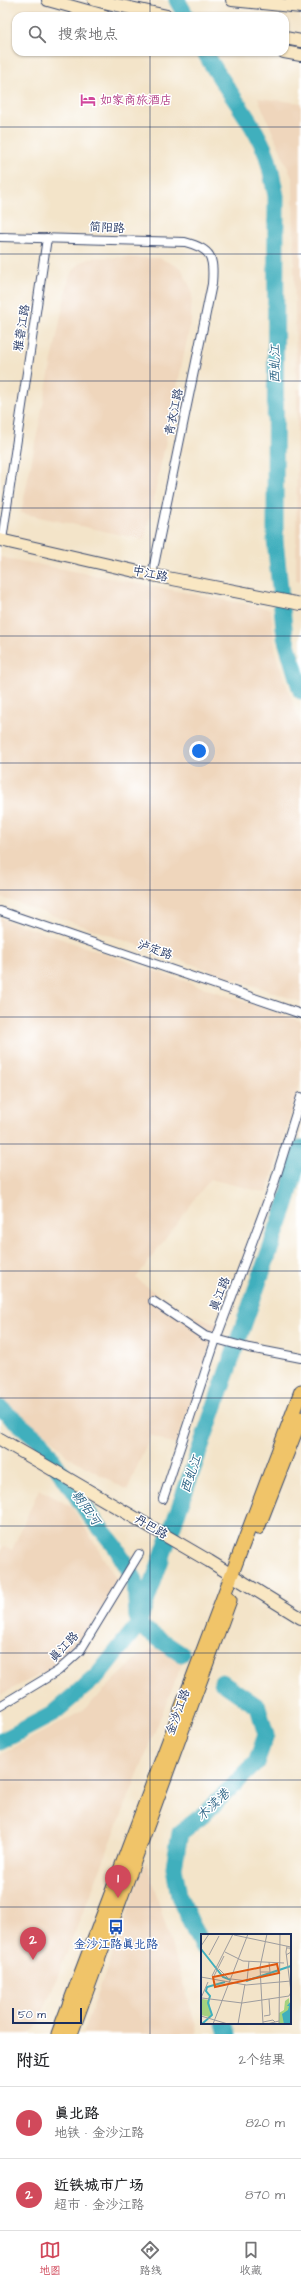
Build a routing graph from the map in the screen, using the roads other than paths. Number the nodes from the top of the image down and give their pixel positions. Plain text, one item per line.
1 (48, 0) edge
2 (94, 0) edge
3 (232, 0) edge
4 (301, 7) edge
5 (91, 12) edge
6 (149, 12) edge
7 (289, 39) edge
8 (301, 41) edge
9 (289, 53) edge
10 (301, 55) edge
11 (0, 237) edge
12 (47, 238) junction
13 (210, 253) joint
14 (1, 540) edge
15 (152, 575) junction
16 (301, 604) edge
17 (0, 911) edge
18 (301, 1014) edge
19 (301, 1097) edge
20 (153, 1301) dead end
21 (219, 1340) junction
22 (301, 1358) edge
23 (301, 1391) edge
24 (301, 1418) edge
25 (0, 1438) edge
26 (163, 1499) dead end
27 (139, 1554) dead end
28 (234, 1576) junction
29 (301, 1618) edge
30 (0, 1706) edge
31 (58, 2034) edge
32 (71, 2034) edge

1 - 5 street
2 - 6 street
3 - 4 street
7 - 8 street
9 - 10 street
11 - 12 street, 简阳路
12 - 13 street, 简阳路
12 - 14 street, 雅砻江路
13 - 15 street, 青衣江路
14 - 15 street, 中江路
15 - 16 street, 中江路
17 - 18 street, 泸定路
19 - 21 street, 真江路
20 - 21 street
21 - 22 street
21 - 26 street, 真江路
23 - 28 main road, 金沙江路
24 - 28 main road, 金沙江路
25 - 28 street, 丹巴路
27 - 30 street, 真江路
28 - 29 street, 丹巴路
28 - 31 main road, 金沙江路
28 - 32 main road, 金沙江路

